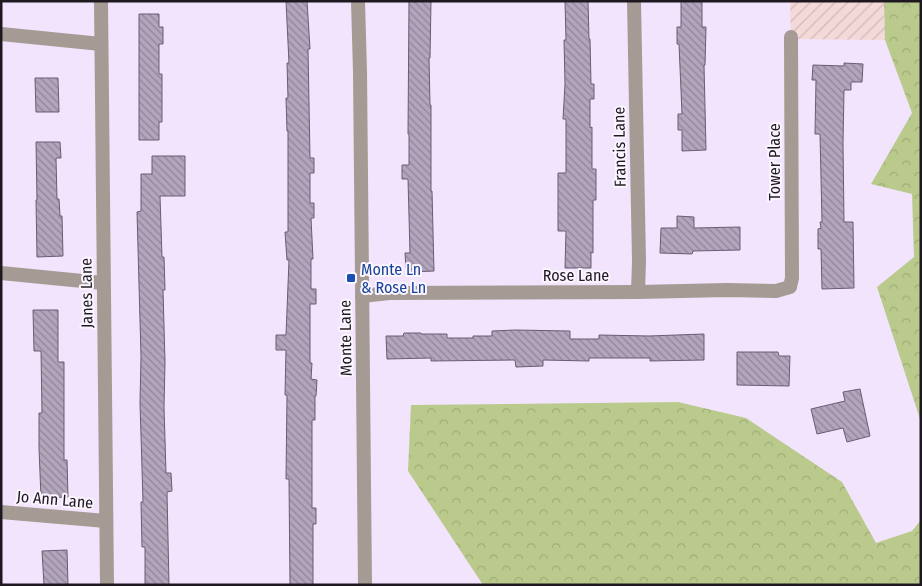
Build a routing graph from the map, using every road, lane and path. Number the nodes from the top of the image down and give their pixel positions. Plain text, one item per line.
1 (101, 1) edge
2 (358, 1) edge
3 (634, 1) edge
4 (1, 34) edge
5 (791, 37) dead end
6 (101, 44) junction
7 (1, 273) edge
8 (103, 284) junction
9 (790, 287) joint
10 (638, 292) junction
11 (362, 296) junction
12 (1, 512) edge
13 (106, 521) junction
14 (107, 585) edge
15 (365, 585) edge

1 - 6 street, Janes Lane
2 - 11 street, Monte Lane
3 - 10 street, Francis Lane
4 - 6 street
5 - 9 street, Tower Place
6 - 8 street, Janes Lane
7 - 8 street
8 - 13 street, Janes Lane
9 - 10 street, Rose Lane
10 - 11 street, Rose Lane
11 - 15 street, Monte Lane
12 - 13 street, Jo Ann Lane
13 - 14 street, Janes Lane

